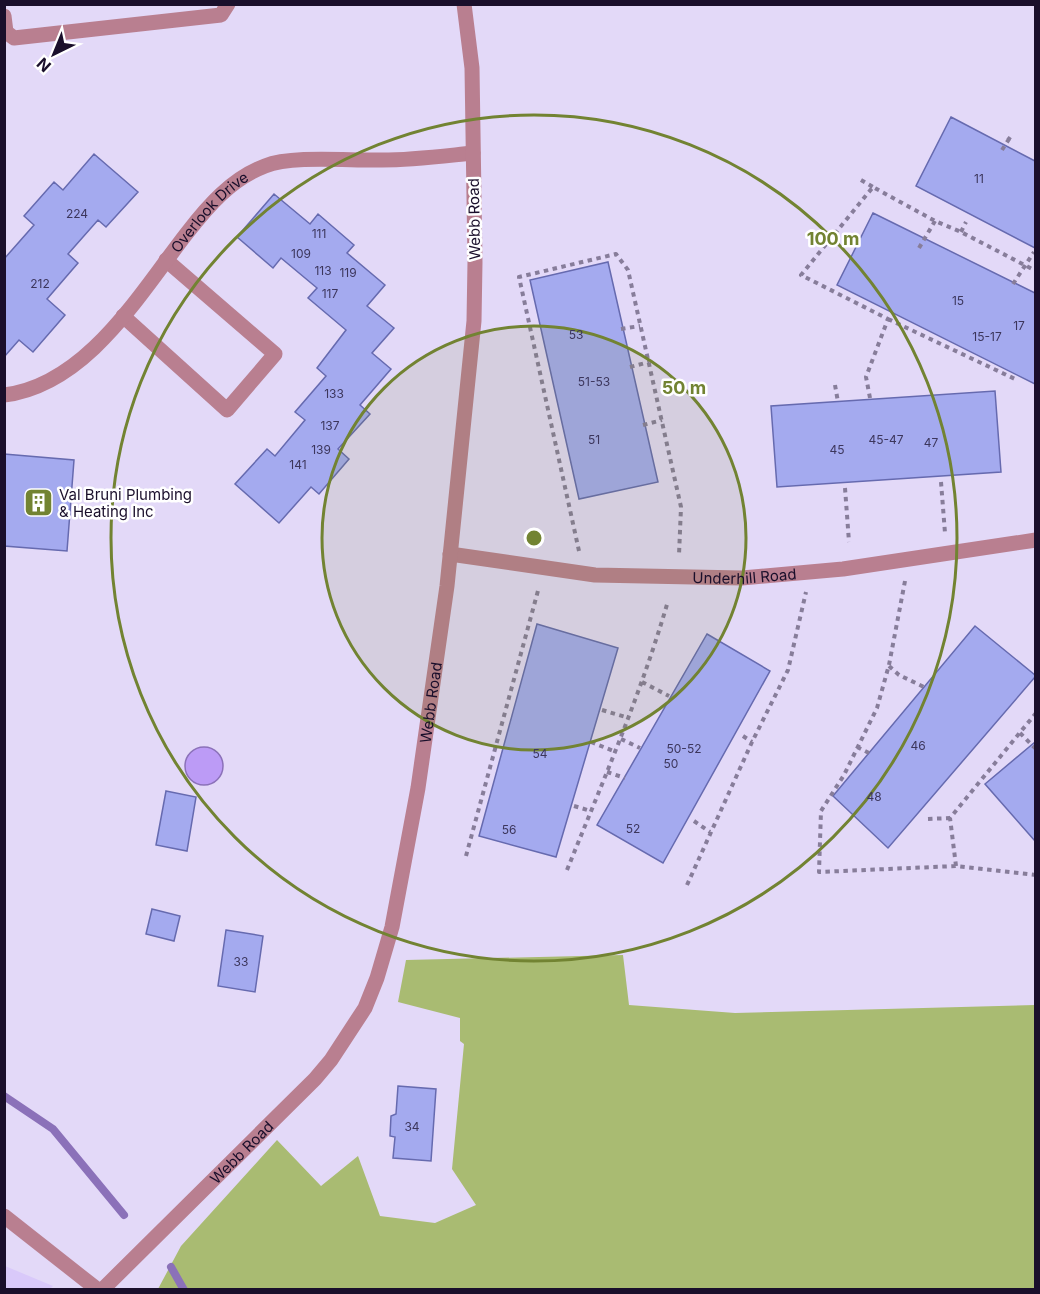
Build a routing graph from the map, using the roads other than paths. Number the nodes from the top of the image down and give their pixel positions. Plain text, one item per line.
1 (228, 4) edge
2 (464, 4) edge
3 (4, 16) edge
4 (473, 153) junction
5 (166, 260) junction
6 (123, 316) junction
7 (4, 394) edge
8 (1035, 540) edge
9 (450, 554) junction
10 (4, 1216) edge
11 (100, 1290) edge

1 - 3 street
2 - 4 street, Webb Road
4 - 5 street, Overlook Drive
4 - 9 street, Webb Road
5 - 6 street, Overlook Drive
5 - 6 street
6 - 7 street, Overlook Drive
8 - 9 street, Underhill Road
9 - 11 street, Webb Road
10 - 11 street

